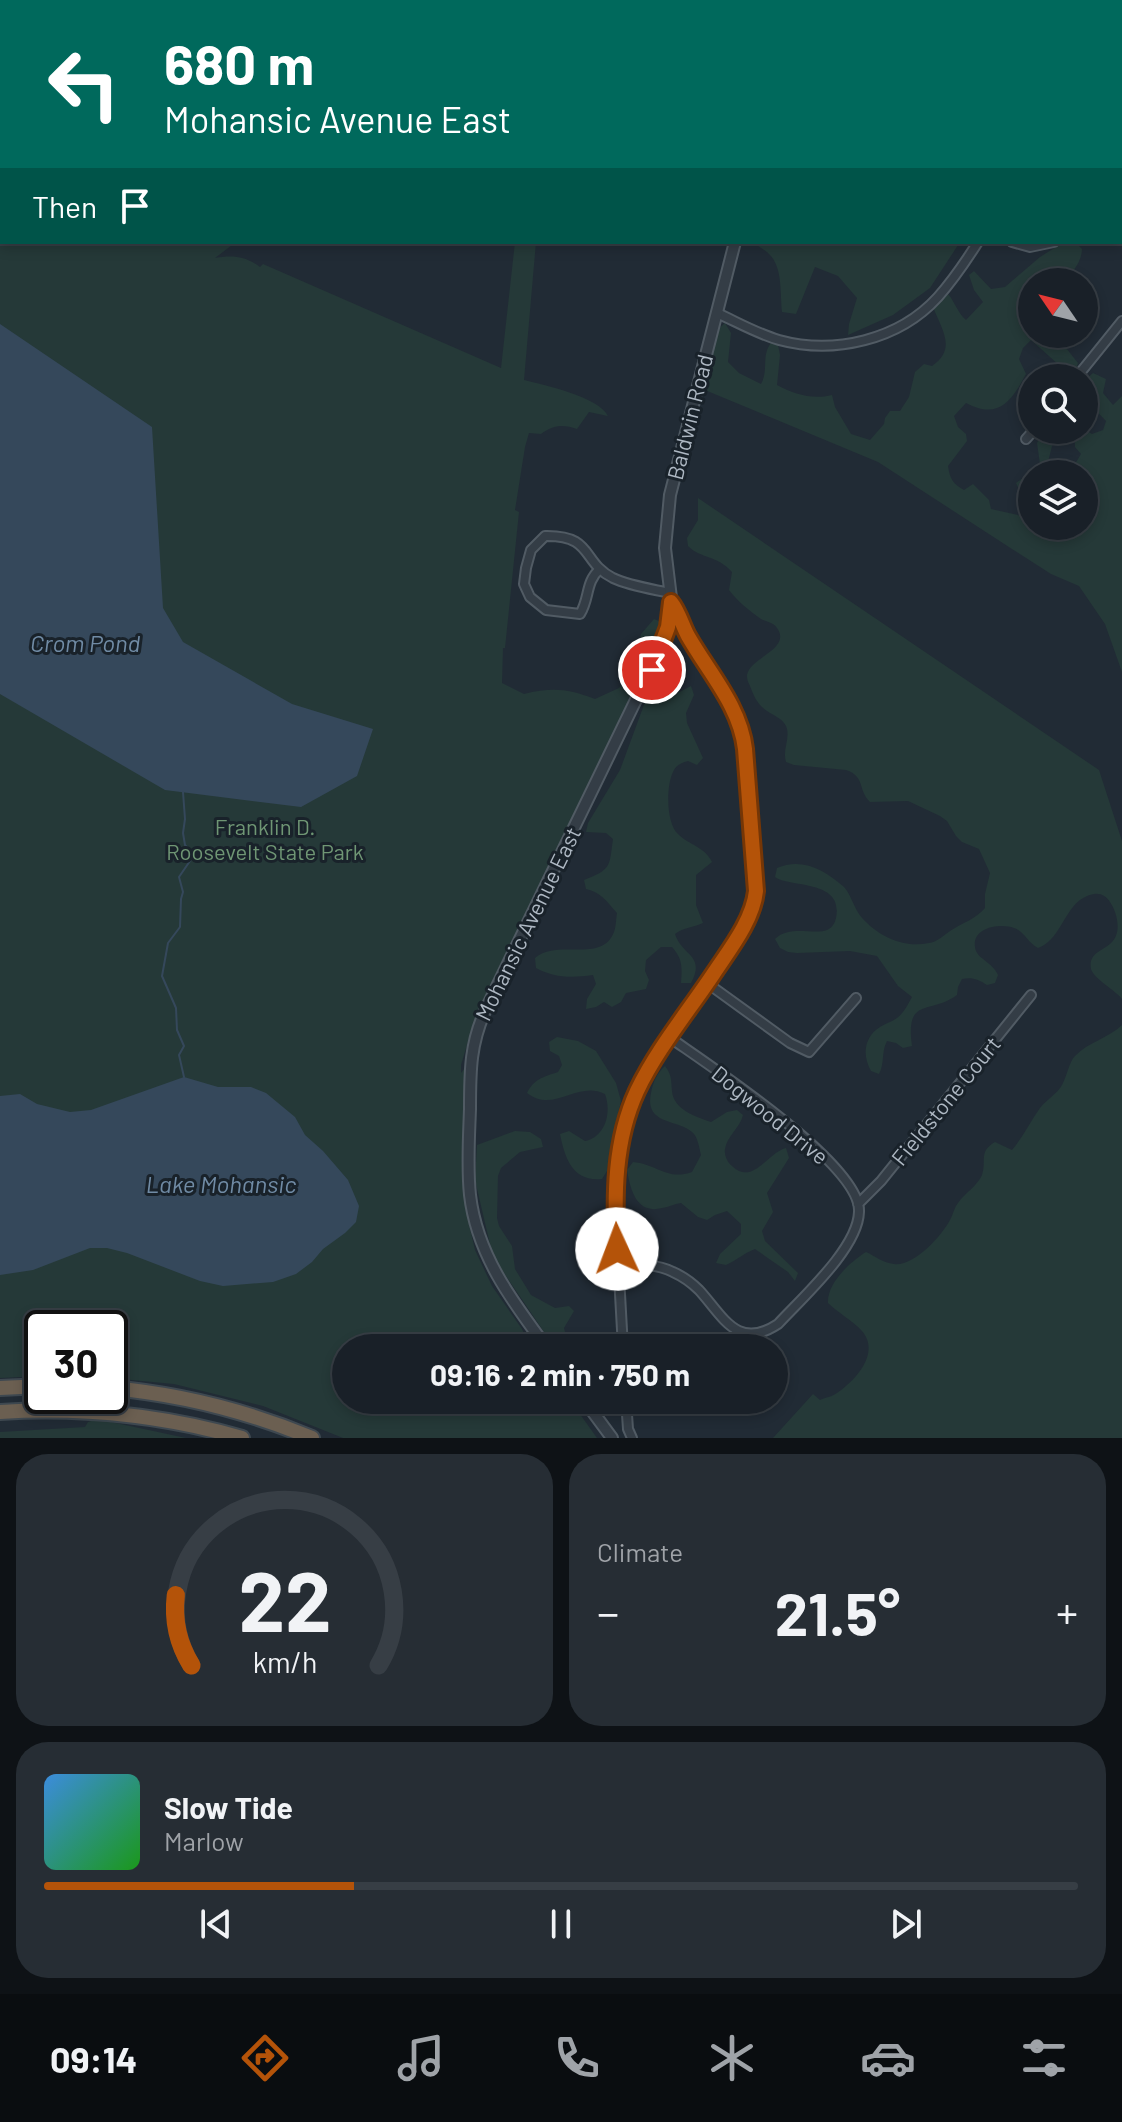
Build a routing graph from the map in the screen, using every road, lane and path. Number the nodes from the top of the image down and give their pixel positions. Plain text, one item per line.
1 (734, 244) edge
2 (977, 244) edge
3 (1019, 244) edge
4 (1044, 244) edge
5 (717, 313) junction
6 (1122, 321) edge
7 (1087, 364) edge
8 (600, 569) junction
9 (671, 597) junction
10 (707, 983) junction
11 (1031, 995) dead end
12 (856, 998) dead end
13 (669, 1037) junction
14 (858, 1204) junction
15 (618, 1266) junction
16 (537, 1334) edge
17 (622, 1334) edge
18 (24, 1387) edge
19 (0, 1388) edge
20 (128, 1390) edge
21 (0, 1412) edge
22 (594, 1414) edge
23 (627, 1414) edge
24 (242, 1438) edge
25 (312, 1438) edge
26 (612, 1438) edge
27 (632, 1438) edge

1 - 5 street, Baldwin Road
2 - 5 street
3 - 4 street
5 - 9 street, Baldwin Road
6 - 7 street
8 - 8 street
8 - 9 street
9 - 10 street, Baldwin Road
9 - 16 street, Mohansic Avenue East
10 - 12 street
10 - 13 street, Baldwin Road
11 - 14 street, Fieldstone Court
13 - 14 street, Dogwood Drive
13 - 15 street, Baldwin Road
14 - 15 street
15 - 17 street, Baldwin Road
18 - 19 highway
20 - 25 highway
21 - 24 highway
22 - 26 street
23 - 27 street

